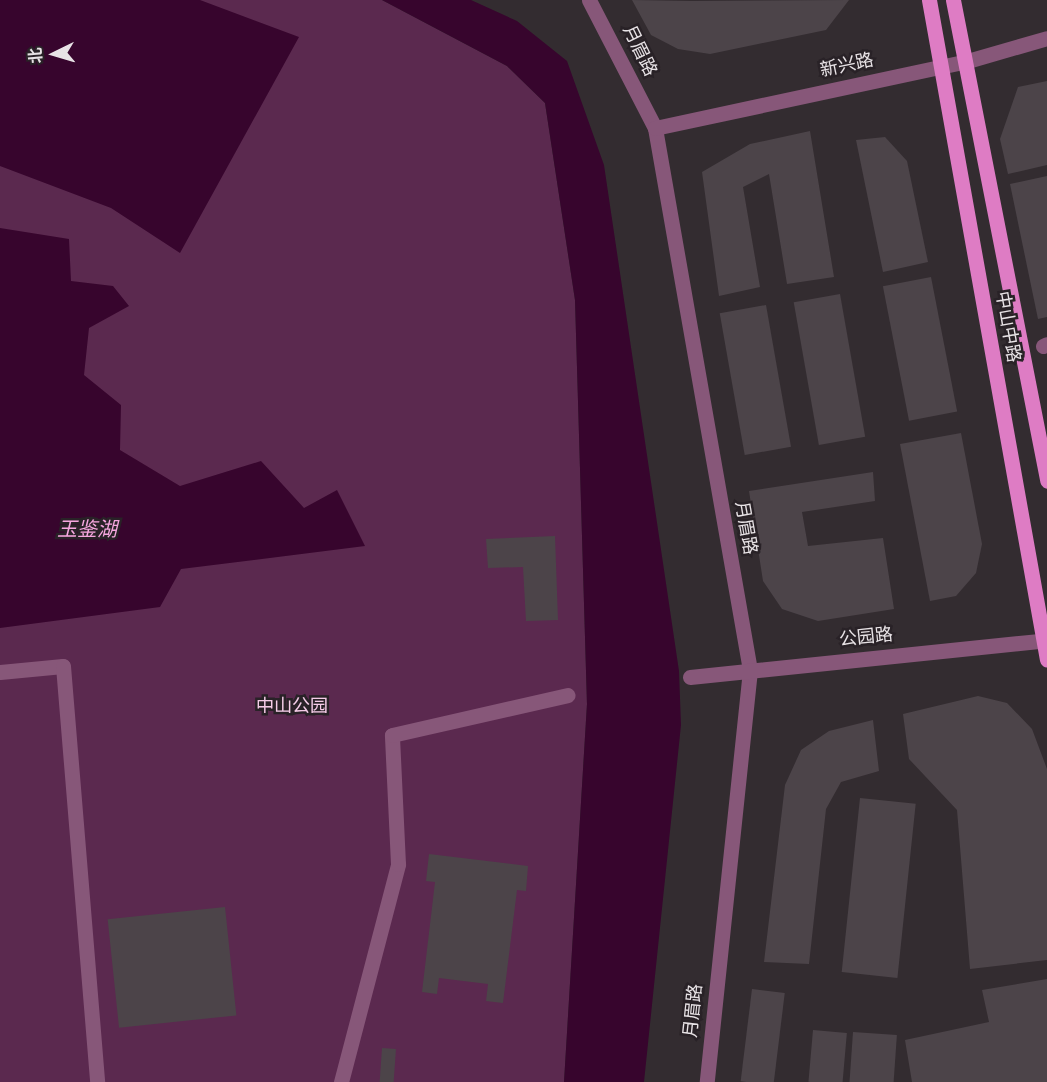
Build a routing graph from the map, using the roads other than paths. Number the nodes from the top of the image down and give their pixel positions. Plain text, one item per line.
1 (589, 0) edge
2 (929, 0) edge
3 (953, 0) edge
4 (1047, 38) edge
5 (964, 62) junction
6 (940, 66) junction
7 (655, 128) junction
8 (1047, 481) edge
9 (1045, 640) edge
10 (1047, 660) edge
11 (750, 670) junction
12 (0, 672) edge
13 (690, 677) dead end
14 (568, 695) dead end
15 (97, 1082) edge
16 (341, 1082) edge
17 (707, 1082) edge

1 - 7 street, 月眉路
2 - 6 main road, 中山中路
3 - 5 main road, 中山中路
4 - 5 street, 新兴路
5 - 6 street, 新兴路
5 - 8 main road, 中山中路
6 - 7 street, 新兴路
6 - 9 main road, 中山中路
7 - 11 street, 月眉路
9 - 10 main road, 中山中路
9 - 11 street, 公园路
11 - 13 street, 公园路
11 - 17 street, 月眉路
12 - 15 street
14 - 16 street

